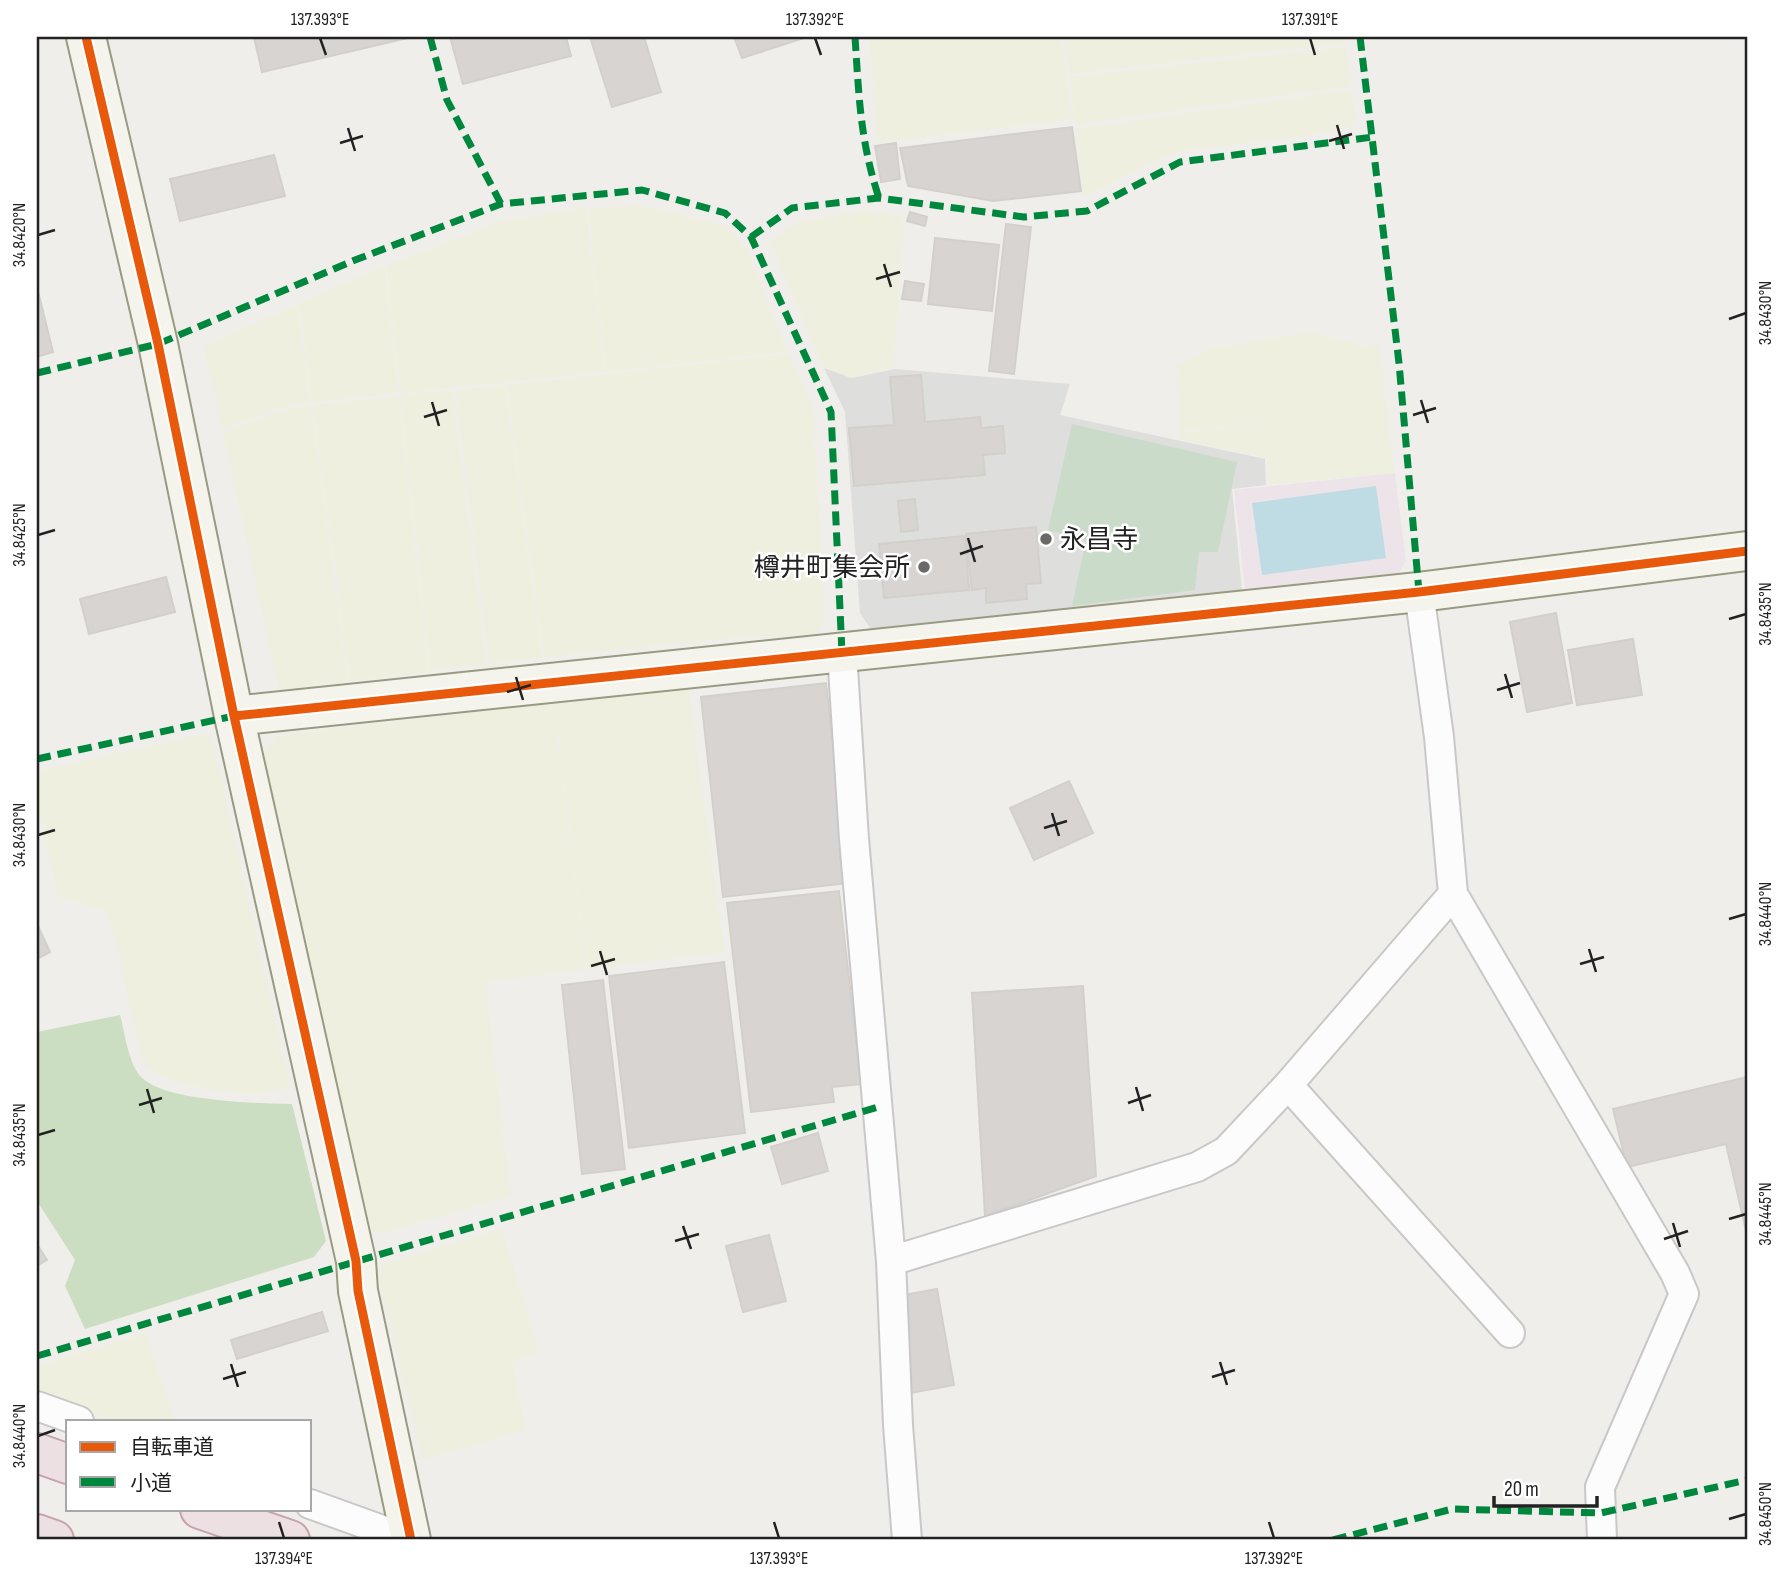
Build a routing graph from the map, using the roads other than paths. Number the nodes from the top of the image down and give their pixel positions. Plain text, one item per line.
1 (86, 37) edge
2 (1747, 551) edge
3 (1419, 592) junction
4 (842, 653) junction
5 (234, 716) junction
6 (1453, 894) junction
7 (1288, 1085) junction
8 (891, 1261) junction
9 (1510, 1333) dead end
10 (37, 1406) edge
11 (76, 1420) edge
12 (37, 1453) edge
13 (66, 1463) edge
14 (312, 1505) edge
15 (203, 1510) edge
16 (37, 1534) edge
17 (54, 1540) edge
18 (290, 1540) edge
19 (411, 1540) edge
20 (907, 1540) edge
21 (1602, 1540) edge

1 - 5 street
2 - 3 street
3 - 4 street
3 - 6 street
4 - 5 street
4 - 8 street
5 - 19 street
6 - 7 street
6 - 21 street
7 - 8 street
7 - 9 street
8 - 20 street
10 - 11 street
12 - 13 highway
14 - 19 street
15 - 18 highway
16 - 17 highway

